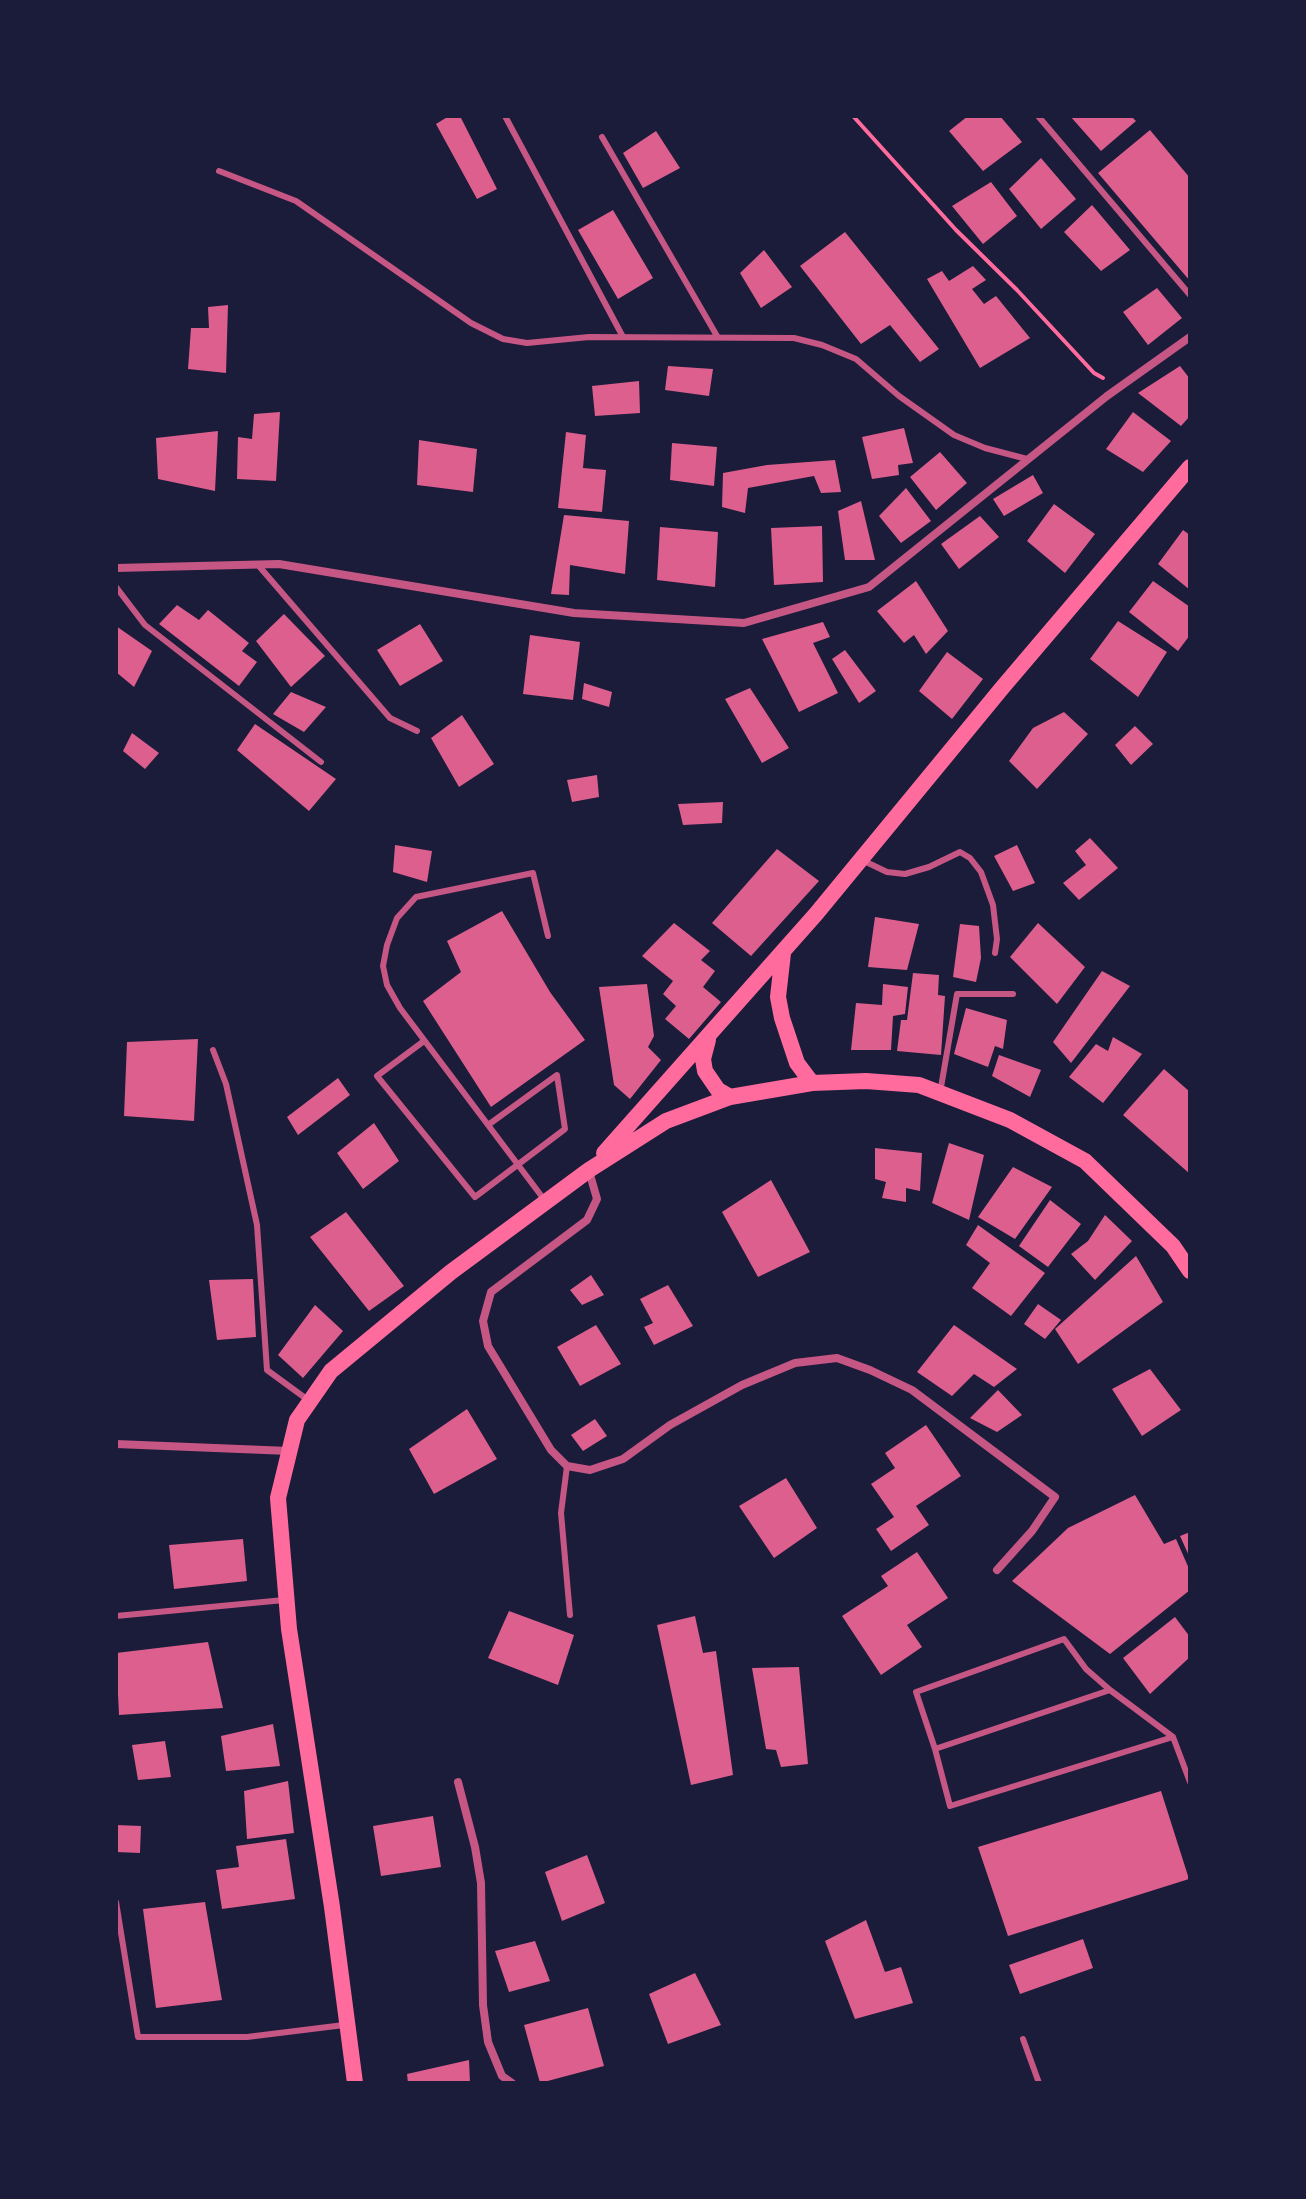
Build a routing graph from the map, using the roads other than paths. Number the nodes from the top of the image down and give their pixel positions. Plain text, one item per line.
1 (505, 116) edge
2 (1038, 116) edge
3 (602, 137) dead end
4 (219, 171) dead end
5 (1190, 295) edge
6 (717, 336) junction
7 (623, 337) junction
8 (1190, 337) edge
9 (1027, 459) junction
10 (1190, 467) edge
11 (258, 565) junction
12 (116, 568) edge
13 (116, 587) edge
14 (417, 731) dead end
15 (321, 762) dead end
16 (861, 859) junction
17 (548, 936) dead end
18 (784, 952) junction
19 (995, 953) dead end
20 (1013, 994) dead end
21 (710, 1035) junction
22 (424, 1041) junction
23 (213, 1050) dead end
24 (812, 1083) junction
25 (940, 1093) junction
26 (730, 1097) junction
27 (488, 1125) junction
28 (517, 1163) junction
29 (589, 1170) junction
30 (546, 1202) junction
31 (1190, 1271) edge
32 (310, 1401) junction
33 (116, 1444) edge
34 (290, 1451) junction
35 (567, 1466) junction
36 (997, 1570) dead end
37 (286, 1600) junction
38 (570, 1615) dead end
39 (116, 1616) edge
40 (1110, 1690) junction
41 (1173, 1737) junction
42 (935, 1749) junction
43 (458, 1782) dead end
44 (1190, 1782) edge
45 (116, 1902) edge
46 (347, 2025) junction
47 (1023, 2039) dead end
48 (355, 2083) edge
49 (512, 2083) edge
50 (1039, 2083) edge

1 - 7 lane
2 - 5 lane
3 - 6 lane
4 - 7 lane
6 - 7 lane
6 - 9 lane
8 - 9 street
9 - 11 street
10 - 16 main road
11 - 12 street
11 - 14 lane
13 - 15 lane
16 - 18 main road
16 - 19 lane
17 - 22 lane
18 - 21 main road
18 - 24 main road
20 - 25 lane
21 - 26 main road
21 - 29 main road
22 - 27 lane
22 - 28 lane
23 - 32 lane
24 - 25 main road
24 - 26 main road
25 - 31 main road
26 - 29 main road
27 - 28 lane
27 - 28 lane
28 - 30 lane
29 - 30 main road
29 - 35 street
30 - 32 main road
32 - 34 main road
33 - 34 street
34 - 37 main road
35 - 36 street
35 - 38 lane
37 - 39 lane
37 - 46 main road
40 - 41 lane
40 - 42 lane
40 - 42 lane
41 - 42 lane
41 - 44 lane
43 - 49 street
45 - 46 lane
46 - 48 main road
47 - 50 lane

